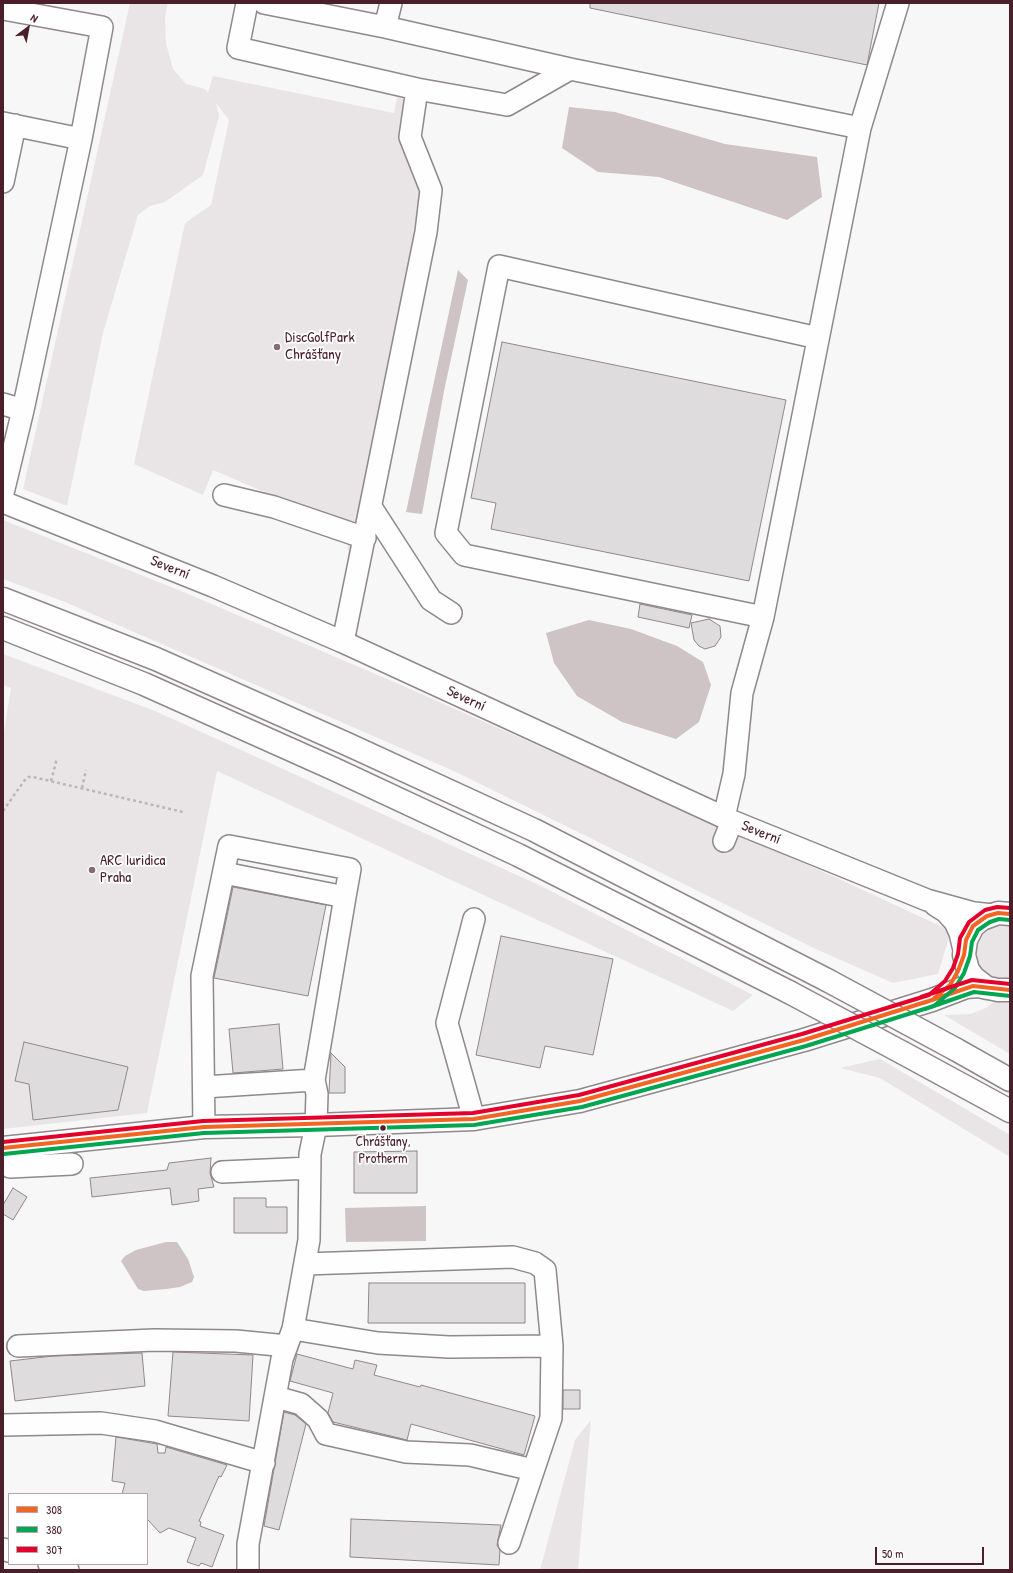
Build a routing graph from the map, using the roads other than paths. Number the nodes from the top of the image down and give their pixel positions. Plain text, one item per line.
1 (247, 3) edge
2 (264, 3) edge
3 (391, 3) edge
4 (898, 3) edge
5 (3, 9) edge
6 (385, 28) junction
7 (570, 69) junction
8 (417, 89) junction
9 (9, 124) edge
10 (860, 128) junction
11 (81, 139) junction
12 (4, 176) edge
13 (818, 338) junction
14 (3, 404) edge
15 (23, 410) junction
16 (3, 493) edge
17 (224, 495) dead end
18 (3, 502) edge
19 (371, 508) junction
20 (365, 538) junction
21 (3, 599) edge
22 (451, 614) dead end
23 (763, 617) junction
24 (3, 628) edge
25 (343, 642) junction
26 (728, 819) junction
27 (724, 841) dead end
28 (224, 873) junction
29 (345, 897) junction
30 (927, 900) junction
31 (1001, 914) edge
32 (474, 919) dead end
33 (964, 953) junction
34 (987, 988) junction
35 (1010, 990) edge
36 (932, 1000) junction
37 (314, 1080) junction
38 (1010, 1080) edge
39 (204, 1087) junction
40 (1010, 1112) edge
41 (474, 1118) junction
42 (316, 1125) junction
43 (204, 1127) junction
44 (6, 1160) edge
45 (72, 1164) dead end
46 (310, 1168) junction
47 (222, 1172) dead end
48 (305, 1264) junction
49 (290, 1337) junction
50 (18, 1346) dead end
51 (552, 1346) junction
52 (276, 1397) junction
53 (3, 1425) edge
54 (264, 1463) junction
55 (533, 1470) junction
56 (509, 1543) dead end
57 (52, 1565) edge
58 (68, 1570) edge
59 (248, 1570) edge

1 - 8 street
2 - 6 street
3 - 6 street
4 - 10 street
5 - 11 street
6 - 7 street
7 - 8 street
7 - 10 street
8 - 19 street
9 - 11 street
9 - 12 street
10 - 13 street
11 - 15 street
13 - 23 street
13 - 23 street
14 - 15 street
15 - 16 street
17 - 20 street
18 - 25 street, Severní
19 - 20 street
19 - 22 street
20 - 25 street
21 - 38 main road, bridge
23 - 26 street
24 - 40 main road, bridge
25 - 26 street, Severní
26 - 27 street
26 - 30 street, Severní
28 - 29 street
28 - 29 street
28 - 39 street
29 - 37 street
30 - 31 street, Severní
30 - 33 street, Severní
31 - 33 main road
32 - 41 street
33 - 34 main road
33 - 36 main road
34 - 35 main road
34 - 36 main road
36 - 41 main road
37 - 39 street
37 - 42 street
39 - 43 street
41 - 42 main road
42 - 43 main road
42 - 46 street
43 - 44 main road
44 - 45 street
46 - 47 street
46 - 48 street
48 - 49 street
48 - 51 street
49 - 50 street
49 - 51 street
49 - 52 street
51 - 55 street
52 - 54 street
52 - 55 street
53 - 54 street
54 - 59 street
55 - 56 street
57 - 58 street

